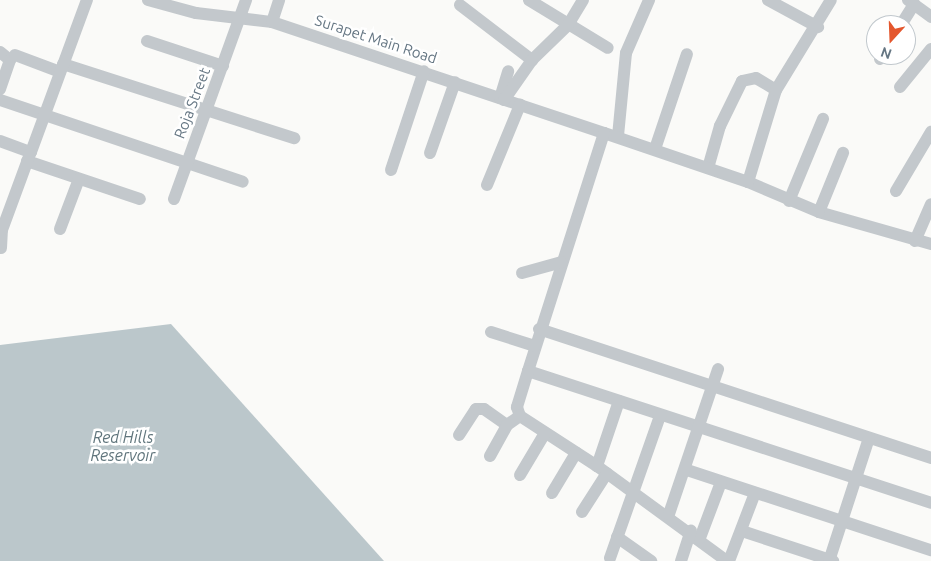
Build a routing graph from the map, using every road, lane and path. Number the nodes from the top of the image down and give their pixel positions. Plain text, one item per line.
1 (87, 0) edge
2 (148, 0) edge
3 (200, 0) edge
4 (246, 0) edge
5 (279, 0) edge
6 (528, 0) edge
7 (583, 0) edge
8 (649, 0) edge
9 (768, 0) edge
10 (831, 0) edge
11 (911, 2) edge
12 (460, 5) dead end
13 (196, 13) junction
14 (905, 15) edge
15 (931, 17) edge
16 (240, 18) junction
17 (272, 22) junction
18 (568, 25) junction
19 (818, 27) junction
20 (147, 41) dead end
21 (608, 48) dead end
22 (931, 49) edge
23 (0, 52) edge
24 (687, 54) dead end
25 (14, 55) dead end
26 (532, 60) junction
27 (223, 66) junction
28 (62, 68) junction
29 (424, 71) junction
30 (508, 72) dead end
31 (455, 82) junction
32 (900, 87) dead end
33 (0, 89) edge
34 (776, 90) junction
35 (502, 99) junction
36 (0, 100) edge
37 (520, 105) junction
38 (205, 113) junction
39 (45, 116) junction
40 (823, 119) dead end
41 (931, 132) edge
42 (604, 133) junction
43 (618, 136) junction
44 (294, 138) dead end
45 (0, 141) edge
46 (926, 148) edge
47 (655, 149) junction
48 (430, 153) dead end
49 (843, 153) dead end
50 (29, 157) junction
51 (186, 165) junction
52 (708, 168) junction
53 (391, 170) dead end
54 (79, 179) junction
55 (242, 182) dead end
56 (748, 182) junction
57 (487, 185) dead end
58 (896, 191) dead end
59 (140, 199) dead end
60 (174, 199) dead end
61 (789, 201) junction
62 (931, 204) edge
63 (819, 212) junction
64 (60, 230) dead end
65 (915, 241) junction
66 (931, 244) edge
67 (0, 248) edge
68 (562, 262) junction
69 (522, 273) dead end
70 (539, 329) junction
71 (490, 332) dead end
72 (535, 346) junction
73 (718, 369) dead end
74 (528, 371) junction
75 (713, 387) junction
76 (620, 401) junction
77 (520, 416) junction
78 (660, 416) junction
79 (507, 425) junction
80 (700, 430) junction
81 (546, 433) junction
82 (459, 435) dead end
83 (869, 438) junction
84 (576, 453) junction
85 (490, 456) dead end
86 (931, 458) edge
87 (602, 469) junction
88 (686, 470) junction
89 (520, 475) dead end
90 (856, 479) junction
91 (721, 482) junction
92 (633, 492) junction
93 (755, 492) junction
94 (552, 493) dead end
95 (931, 503) edge
96 (582, 512) dead end
97 (669, 514) junction
98 (842, 520) junction
99 (742, 531) junction
100 (696, 535) junction
101 (617, 536) junction
102 (931, 550) edge
103 (610, 558) dead end
104 (651, 561) edge
105 (680, 561) edge
106 (728, 561) edge
107 (830, 561) edge

1 - 28 street
2 - 13 street, Surapet Main Road
3 - 13 street
4 - 16 street, Roja Street
5 - 17 street
6 - 18 street
7 - 18 street
8 - 43 street
9 - 19 street
10 - 19 street
11 - 14 street
11 - 15 street
12 - 26 street
13 - 16 street, Surapet Main Road
16 - 17 street, Surapet Main Road
16 - 27 street, Roja Street
17 - 29 street, Surapet Main Road
18 - 21 street
18 - 26 street
19 - 34 street
20 - 27 street
22 - 32 street
23 - 33 street
24 - 47 street
25 - 28 street
26 - 35 street
27 - 38 street, Roja Street
28 - 38 street
28 - 39 street
29 - 31 street, Surapet Main Road
29 - 53 street
30 - 35 street
31 - 35 street, Surapet Main Road
31 - 48 street
34 - 52 street
34 - 56 street
35 - 37 street, Surapet Main Road
36 - 39 street
37 - 42 street, Surapet Main Road
37 - 57 street
38 - 44 street
38 - 51 street, Roja Street
39 - 50 street
39 - 51 street
40 - 61 street
41 - 46 street
42 - 43 street, Surapet Main Road
42 - 68 street
43 - 47 street, Surapet Main Road
45 - 50 street
46 - 58 street
47 - 52 street, Surapet Main Road
49 - 63 street
50 - 54 street
50 - 67 street
51 - 55 street
51 - 60 street, Roja Street
52 - 56 street, Surapet Main Road
54 - 59 street
54 - 64 street
56 - 61 street, Surapet Main Road
61 - 63 street, Surapet Main Road
62 - 65 street
63 - 65 street, Surapet Main Road
65 - 66 street, Surapet Main Road
68 - 69 street
68 - 70 street
70 - 72 street
70 - 75 street
71 - 72 street
72 - 74 street
73 - 75 street
74 - 76 street
74 - 77 street
75 - 80 street
75 - 83 street
76 - 78 street
76 - 87 street
77 - 79 street
77 - 81 street
78 - 80 street
78 - 92 street
79 - 82 street
79 - 85 street
80 - 88 street
80 - 90 street
81 - 84 street
81 - 89 street
83 - 86 street
83 - 90 street
84 - 87 street
84 - 94 street
87 - 92 street
87 - 96 street
88 - 91 street
88 - 97 street
90 - 95 street
90 - 98 street
91 - 93 street
91 - 100 street
92 - 97 street
92 - 101 street
93 - 98 street
93 - 99 street
97 - 100 street
98 - 102 street
98 - 107 street
99 - 106 street
99 - 107 street
100 - 105 street
100 - 106 street
101 - 103 street
101 - 104 street

